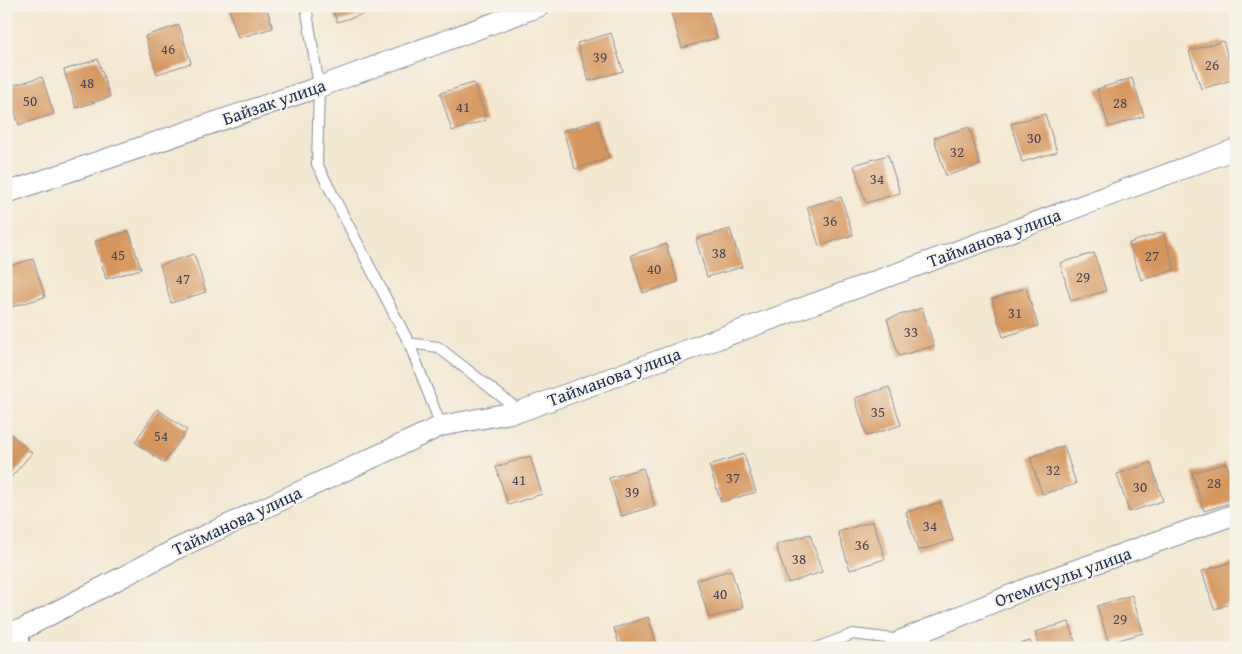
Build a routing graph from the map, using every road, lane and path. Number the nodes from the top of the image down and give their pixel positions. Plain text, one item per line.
1 (306, 6) edge
2 (540, 6) edge
3 (319, 87) junction
4 (1236, 149) edge
5 (6, 193) edge
6 (409, 344) junction
7 (521, 411) junction
8 (441, 426) junction
9 (1236, 514) edge
10 (18, 637) edge
11 (898, 644) edge
12 (816, 648) edge

1 - 3 lane
2 - 3 street, Байзак улица
3 - 5 street, Байзак улица
3 - 6 lane
4 - 7 street, Тайманова улица
6 - 7 lane
6 - 8 lane
7 - 8 street, Тайманова улица
8 - 10 street, Тайманова улица
9 - 11 street, Отемисулы улица
11 - 12 lane

